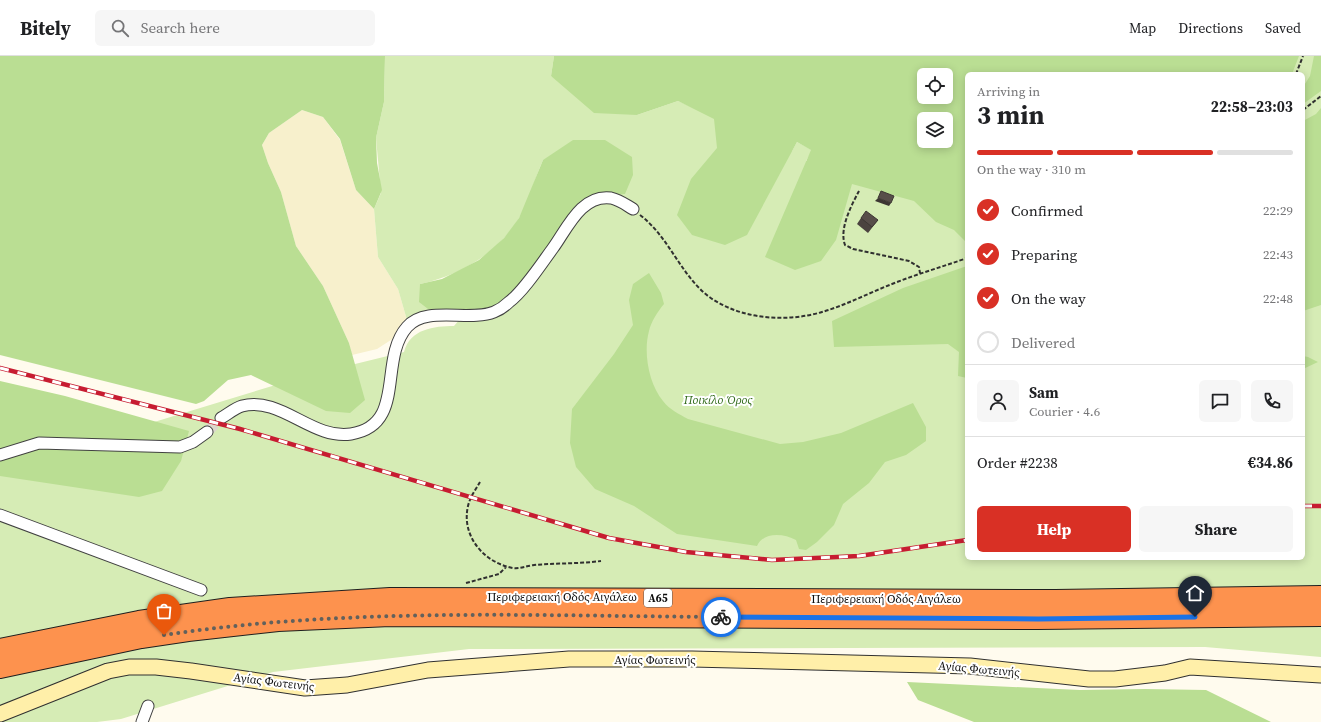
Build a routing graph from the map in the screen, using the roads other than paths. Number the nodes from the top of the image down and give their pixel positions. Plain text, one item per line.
1 (632, 210) road end
2 (221, 418) tunnel mouth
3 (207, 432) tunnel mouth
4 (0, 455) edge
5 (0, 515) edge
6 (201, 590) dead end
7 (1321, 596) edge
8 (1321, 616) edge
9 (0, 649) edge
10 (0, 668) edge
11 (1321, 675) edge
12 (148, 706) dead end
13 (0, 714) edge
14 (142, 722) edge

1 - 2 street
3 - 4 street
5 - 6 street
7 - 9 highway, Περιφερειακή Οδός Αιγάλεω / Α65
8 - 10 highway, Περιφερειακή Οδός Αιγάλεω / Α65
11 - 13 street, Αγίας Φωτεινής
12 - 14 street

